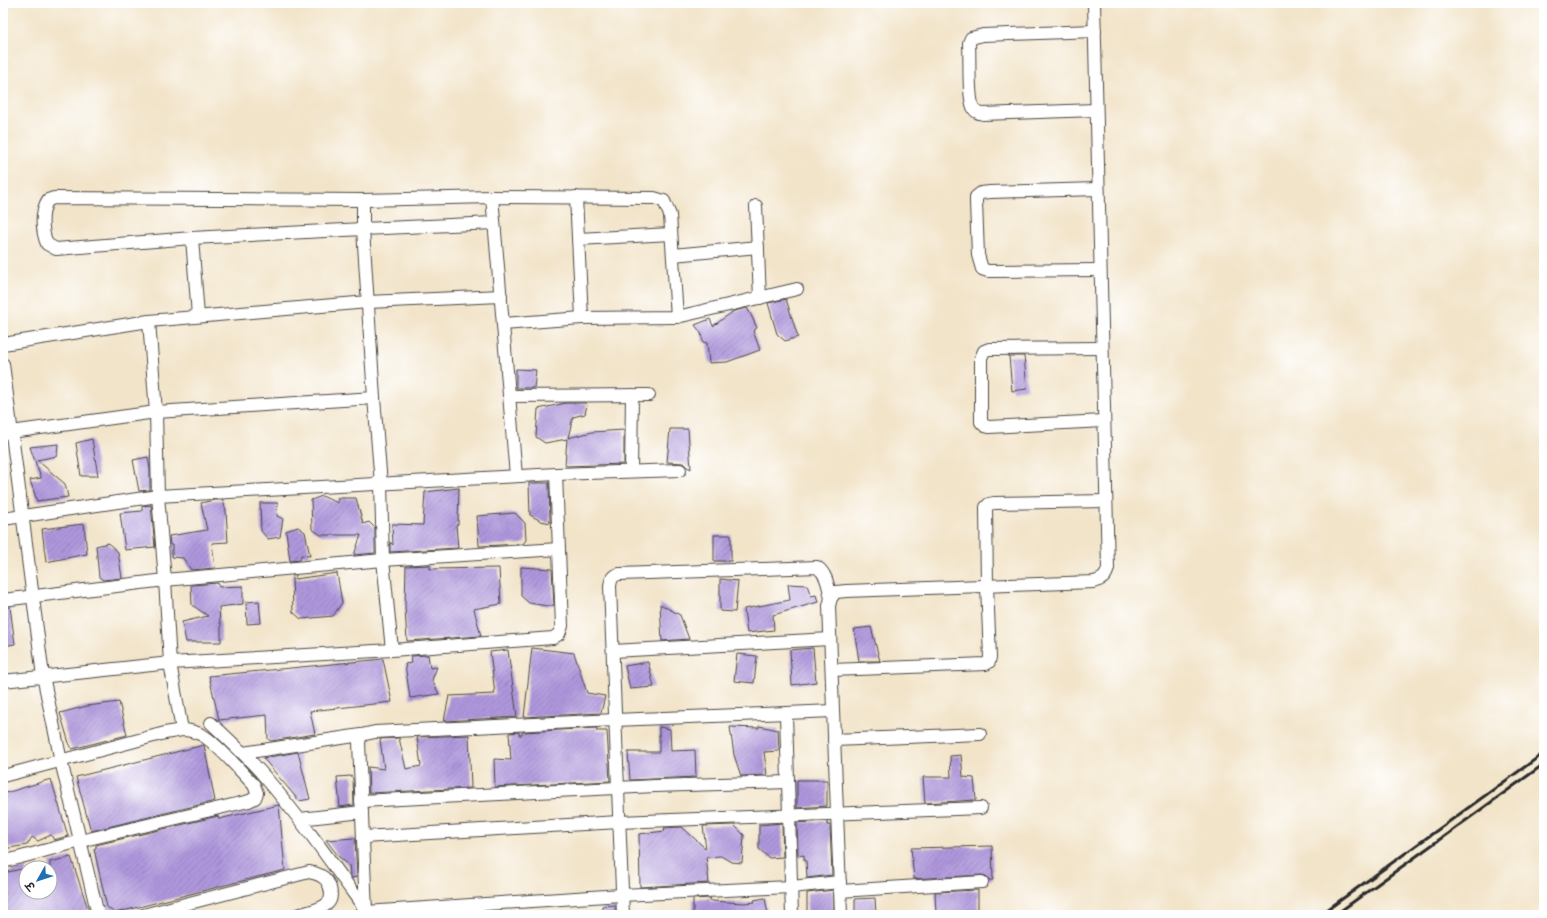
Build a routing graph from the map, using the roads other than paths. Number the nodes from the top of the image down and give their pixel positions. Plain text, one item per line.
1 (1094, 3) edge
2 (1095, 31) junction
3 (1096, 110) junction
4 (1098, 189) junction
5 (492, 197) junction
6 (576, 197) junction
7 (363, 200) junction
8 (756, 206) dead end
9 (494, 223) junction
10 (363, 229) junction
11 (671, 234) junction
12 (192, 238) junction
13 (578, 239) junction
14 (758, 247) junction
15 (673, 255) junction
16 (1100, 270) junction
17 (797, 289) dead end
18 (501, 296) junction
19 (760, 298) junction
20 (368, 302) junction
21 (198, 316) junction
22 (677, 317) junction
23 (582, 318) junction
24 (149, 321) junction
25 (503, 324) junction
26 (3, 344) edge
27 (1102, 348) junction
28 (3, 364) edge
29 (4, 379) edge
30 (632, 395) junction
31 (649, 395) dead end
32 (509, 396) junction
33 (374, 398) junction
34 (156, 412) junction
35 (1104, 421) junction
36 (7, 432) edge
37 (680, 470) dead end
38 (631, 471) junction
39 (556, 474) junction
40 (516, 476) junction
41 (381, 484) junction
42 (158, 496) junction
43 (1106, 501) junction
44 (23, 516) junction
45 (3, 519) edge
46 (559, 549) junction
47 (383, 560) junction
48 (165, 580) junction
49 (987, 586) junction
50 (33, 595) junction
51 (831, 598) junction
52 (3, 600) edge
53 (830, 639) junction
54 (392, 650) junction
55 (613, 650) junction
56 (170, 663) junction
57 (832, 670) junction
58 (43, 676) junction
59 (3, 681) edge
60 (833, 711) junction
61 (786, 714) junction
62 (615, 720) junction
63 (211, 723) dead end
64 (182, 730) junction
65 (980, 734) dead end
66 (360, 735) junction
67 (834, 740) junction
68 (243, 753) junction
69 (61, 761) junction
70 (3, 776) edge
71 (788, 782) junction
72 (618, 788) junction
73 (362, 807) junction
74 (981, 808) dead end
75 (837, 813) junction
76 (789, 815) junction
77 (300, 819) junction
78 (619, 822) junction
79 (363, 838) junction
80 (80, 841) junction
81 (3, 862) edge
82 (982, 882) dead end
83 (840, 886) junction
84 (791, 887) junction
85 (621, 895) junction
86 (368, 913) edge
87 (98, 915) edge
88 (143, 915) edge
89 (298, 915) edge
90 (623, 915) edge
91 (792, 915) edge
92 (842, 915) edge

1 - 2 street
2 - 3 street
2 - 3 street
3 - 4 street
4 - 16 street
4 - 16 street
5 - 6 street
5 - 7 street
5 - 9 street
6 - 11 street
6 - 13 street
7 - 10 street
7 - 12 street
8 - 14 street
9 - 10 street
9 - 18 street
10 - 12 street
10 - 20 street
11 - 13 street
11 - 15 street
12 - 21 street
13 - 23 street
14 - 15 street
14 - 19 street
15 - 22 street
16 - 27 street
17 - 19 street
18 - 20 street
18 - 25 street
19 - 22 street
20 - 21 street
20 - 33 street
21 - 24 street
22 - 23 street
23 - 25 street
24 - 26 street
24 - 34 street
25 - 32 street
27 - 35 street
27 - 35 street
28 - 29 street
29 - 36 street
30 - 31 street
30 - 32 street
30 - 38 street
32 - 40 street
33 - 34 street
33 - 41 street
34 - 36 street
34 - 42 street
35 - 43 street
36 - 44 street
37 - 38 street
38 - 39 street
39 - 40 street
39 - 46 street
40 - 41 street
41 - 42 street
41 - 47 street
42 - 44 street
42 - 48 street
43 - 49 street
43 - 49 street
44 - 45 street
44 - 50 street
46 - 47 street
46 - 54 street
47 - 48 street
47 - 54 street
48 - 50 street
48 - 56 street
49 - 51 street
49 - 57 street
50 - 52 street
50 - 58 street
51 - 53 street
51 - 55 street
53 - 55 street
53 - 57 street
54 - 56 street
55 - 62 street
56 - 58 street
56 - 64 street
57 - 60 street
58 - 59 street
58 - 69 street
60 - 61 street
60 - 67 street
61 - 62 street
61 - 71 street
62 - 66 street
62 - 72 street
63 - 68 street
64 - 69 street
64 - 80 street
65 - 67 street
66 - 68 street
66 - 73 street
67 - 75 street
68 - 77 street
69 - 70 street
69 - 80 street
71 - 72 street
71 - 76 street
72 - 73 street
72 - 78 street
73 - 77 street
73 - 79 street
74 - 75 street
75 - 76 street
75 - 83 street
76 - 78 street
76 - 84 street
77 - 86 street
78 - 79 street
78 - 85 street
79 - 86 street
80 - 81 street
80 - 87 street
82 - 83 street
83 - 84 street
83 - 92 street
84 - 85 street
84 - 91 street
85 - 86 street
85 - 90 street
88 - 89 street

